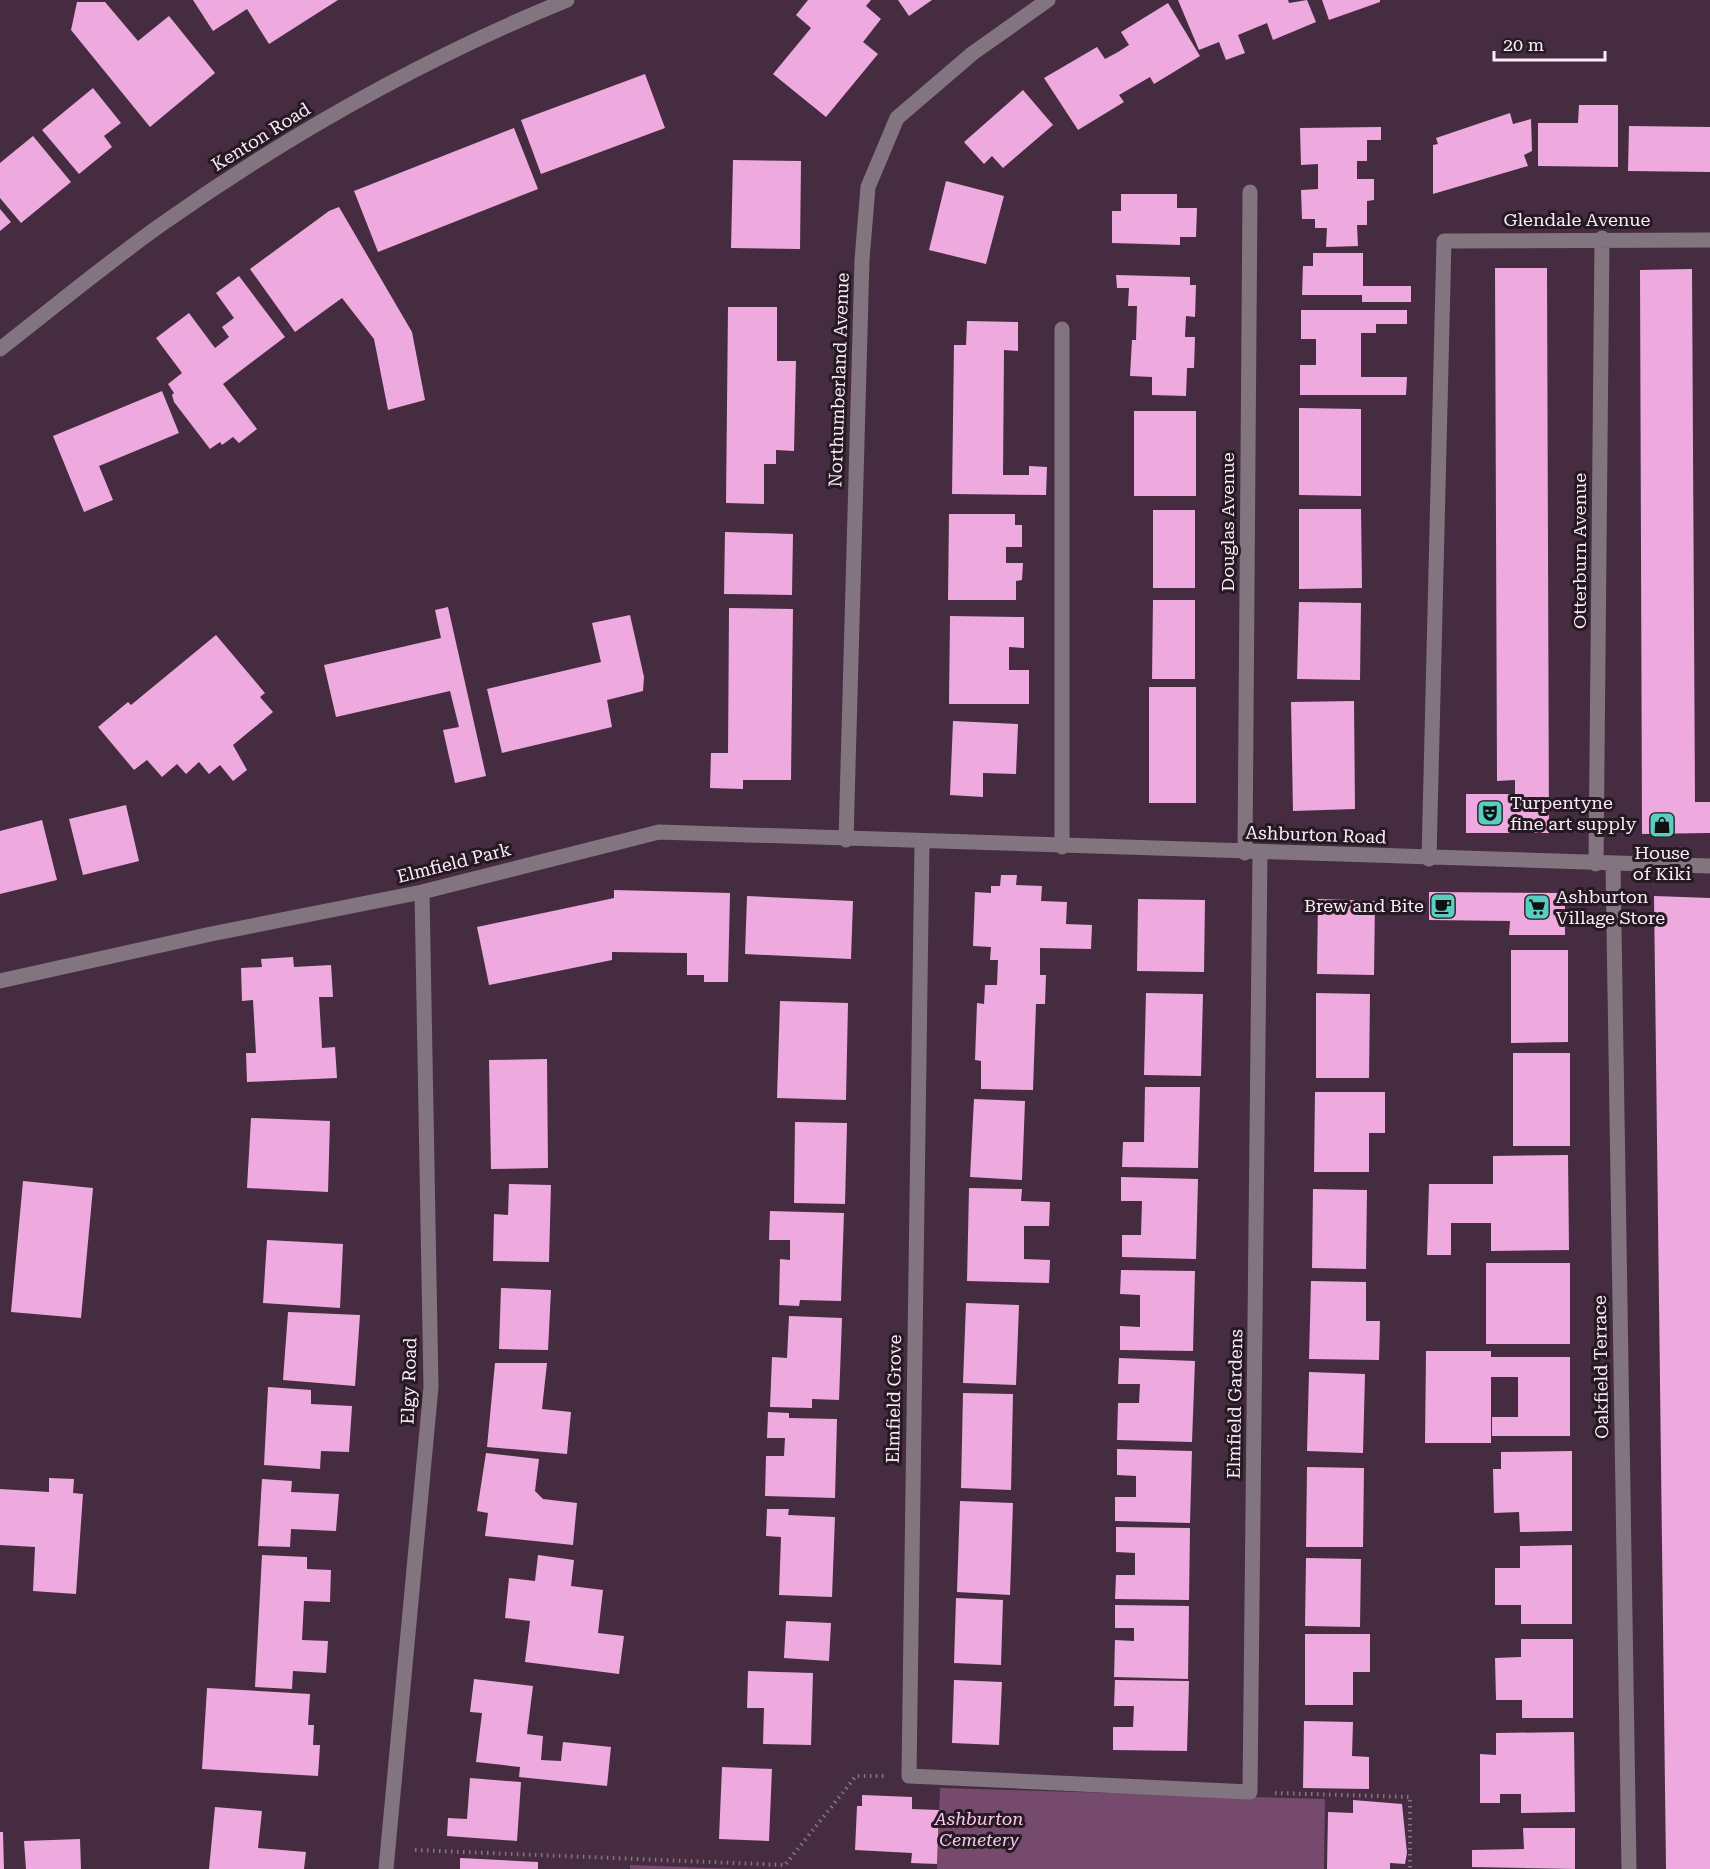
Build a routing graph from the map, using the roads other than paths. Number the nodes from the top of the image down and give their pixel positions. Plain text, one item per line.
1 (567, 0) edge
2 (1048, 0) edge
3 (1250, 192) dead end
4 (1602, 238) junction
5 (1710, 240) edge
6 (1062, 329) dead end
7 (0, 349) edge
8 (846, 840) junction
9 (922, 842) junction
10 (1062, 847) junction
11 (1253, 853) junction
12 (1429, 858) junction
13 (1596, 864) junction
14 (1613, 864) junction
15 (1710, 866) edge
16 (422, 892) junction
17 (0, 981) edge
18 (1088, 1786) joint
19 (386, 1869) edge
20 (1629, 1869) edge

1 - 7 street, Kenton Road
2 - 8 street, Northumberland Avenue
3 - 11 street, Douglas Avenue
4 - 5 street, Glendale Avenue
4 - 12 street, Glendale Avenue
4 - 13 street, Otterburn Avenue
6 - 10 street
8 - 9 street, Elmfield Park
8 - 16 street, Elmfield Park
9 - 10 street, Ashburton Road
9 - 18 street, Elmfield Grove
10 - 11 street, Ashburton Road
11 - 12 street, Ashburton Road
11 - 18 street, Elmfield Gardens
12 - 13 street, Ashburton Road
13 - 14 street, Ashburton Road
14 - 15 street, Ashburton Road
14 - 20 street, Oakfield Terrace
16 - 17 street, Elmfield Park
16 - 19 street, Elgy Road

